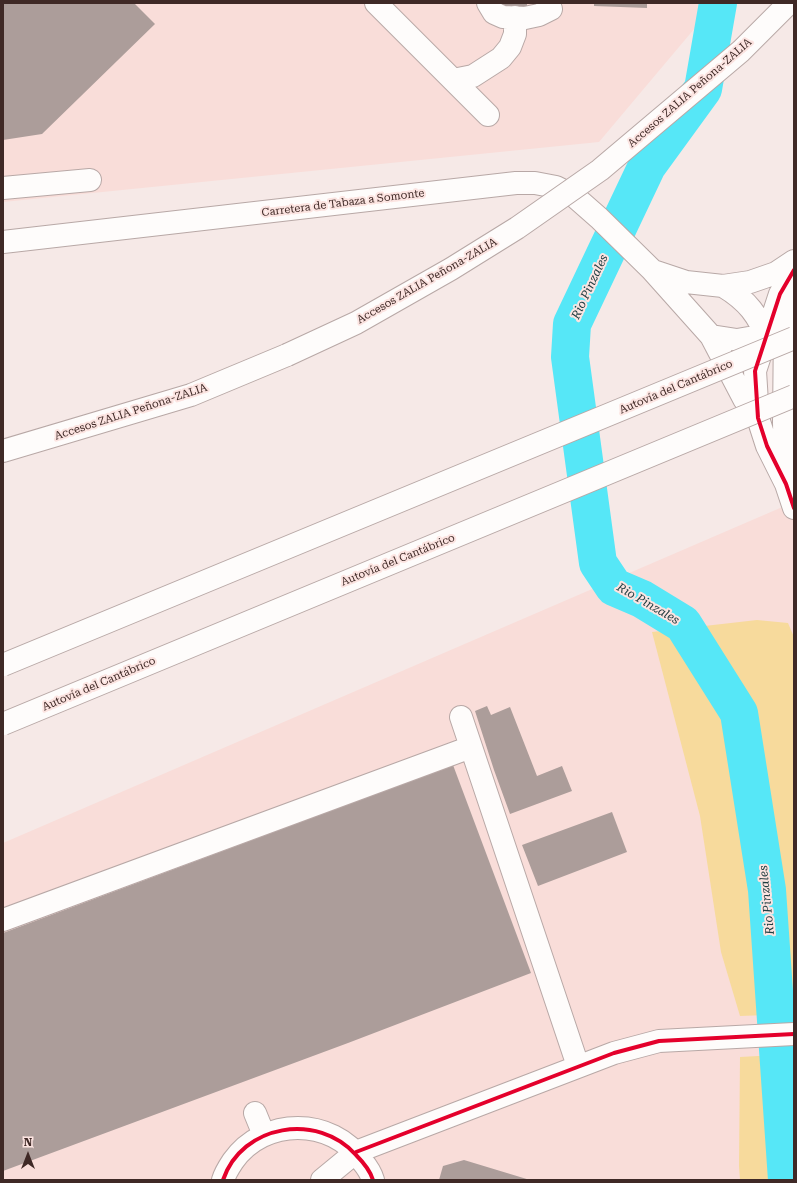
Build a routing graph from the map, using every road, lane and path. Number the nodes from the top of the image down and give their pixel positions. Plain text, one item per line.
1 (376, 3) edge
2 (488, 3) edge
3 (789, 3) edge
4 (551, 9) dead end
5 (515, 17) junction
6 (453, 80) junction
7 (488, 115) dead end
8 (90, 180) dead end
9 (3, 188) edge
10 (3, 242) edge
11 (794, 261) edge
12 (649, 267) junction
13 (794, 270) edge
14 (723, 286) junction
15 (790, 310) edge
16 (766, 335) junction
17 (711, 336) junction
18 (794, 338) edge
19 (794, 396) edge
20 (758, 418) junction
21 (784, 422) junction
22 (3, 451) edge
23 (786, 484) junction
24 (794, 508) edge
25 (3, 665) edge
26 (461, 717) dead end
27 (3, 724) edge
28 (471, 748) junction
29 (3, 920) edge
30 (794, 1034) edge
31 (578, 1066) junction
32 (255, 1113) dead end
33 (264, 1135) junction
34 (356, 1152) junction
35 (223, 1180) edge
36 (322, 1180) edge
37 (373, 1180) edge

1 - 6 main road
2 - 5 main road
3 - 22 main road, Accesos ZALIA Peñona-ZALIA, bridge
4 - 5 main road
5 - 6 main road
6 - 7 main road
8 - 9 main road
10 - 12 main road, Carretera de Tabaza a Somonte
11 - 14 main road, Carretera de Tabaza a Somonte
12 - 14 main road, Carretera de Tabaza a Somonte
12 - 17 main road, Carretera de Tabaza a Somonte
13 - 16 main road
14 - 16 main road
15 - 16 main road
15 - 21 main road
16 - 17 main road
16 - 20 main road
16 - 21 main road
17 - 20 main road, Carretera de Tabaza a Somonte
18 - 25 main road, Autovía del Cantábrico, bridge
19 - 27 main road, Autovía del Cantábrico, bridge
20 - 23 main road
21 - 23 main road
23 - 24 main road
26 - 28 main road
28 - 29 main road
28 - 31 main road
30 - 31 main road
31 - 34 main road
32 - 33 main road
33 - 34 main road
33 - 35 main road
34 - 36 main road
34 - 37 main road

